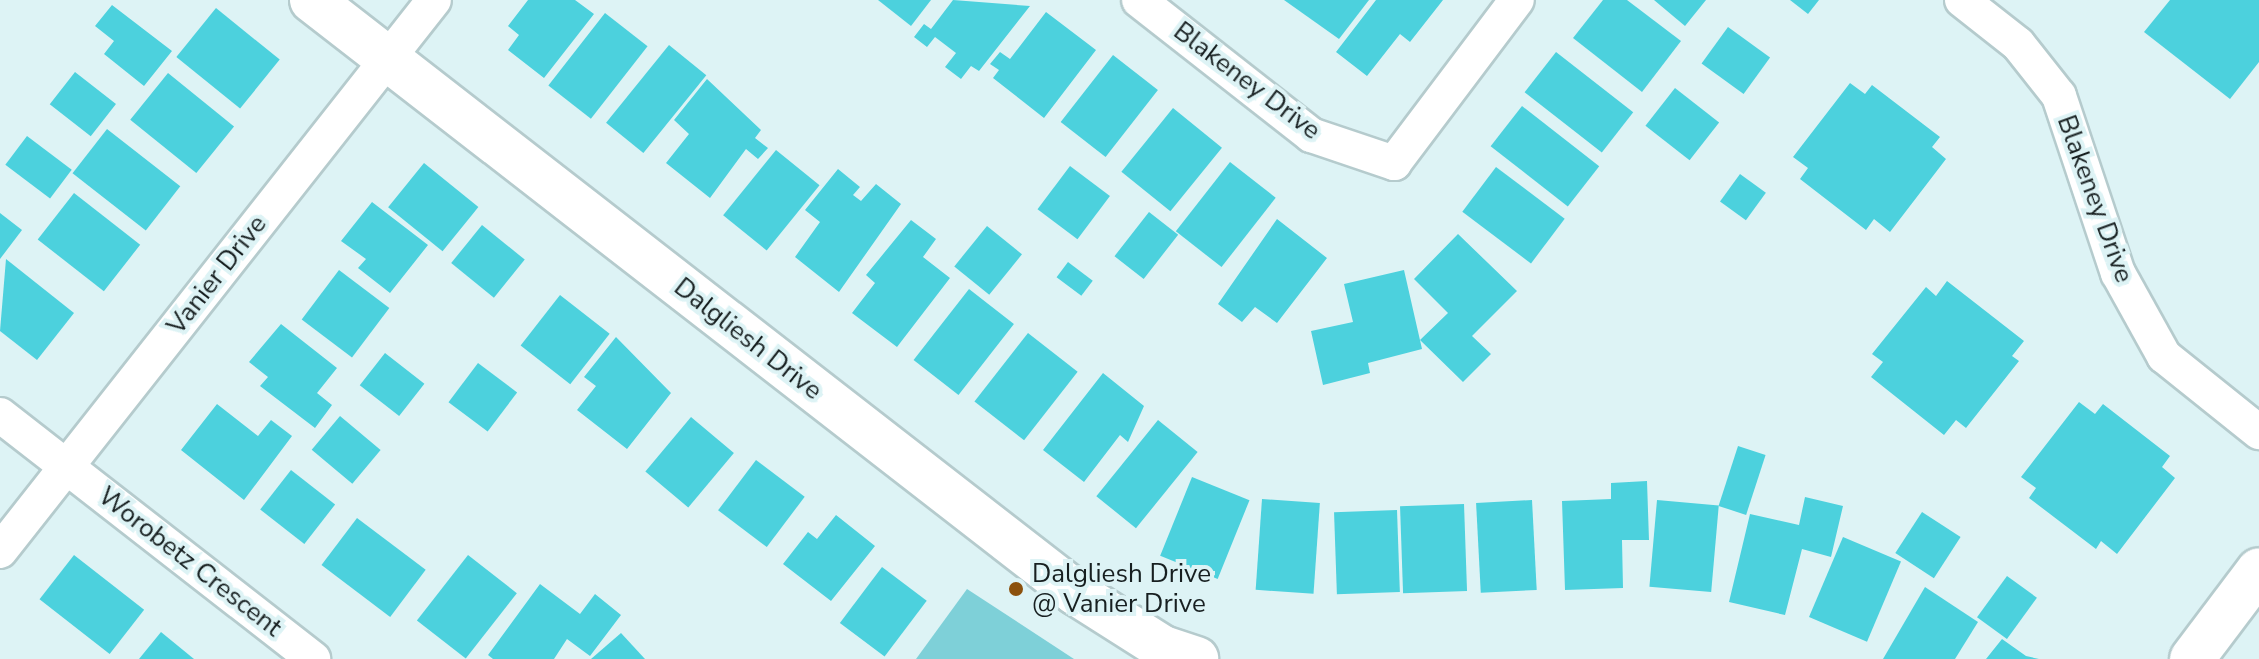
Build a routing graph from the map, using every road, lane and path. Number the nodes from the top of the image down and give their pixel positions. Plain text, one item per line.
1 (312, 0) edge
2 (434, 0) edge
3 (1139, 0) edge
4 (1517, 0) edge
5 (1962, 0) edge
6 (387, 60) junction
7 (0, 415) edge
8 (2259, 432) edge
9 (66, 466) junction
10 (0, 551) edge
11 (2259, 570) edge
12 (313, 659) edge
13 (1196, 659) edge
14 (2192, 659) edge

1 - 6 street, Dalgliesh Drive
2 - 6 street, Vanier Drive
3 - 4 street, Blakeney Drive
5 - 8 street, Blakeney Drive
6 - 9 street, Vanier Drive
6 - 13 street, Dalgliesh Drive
7 - 9 street, Worobetz Crescent
9 - 10 street, Vanier Drive
9 - 12 street, Worobetz Crescent
11 - 14 street

